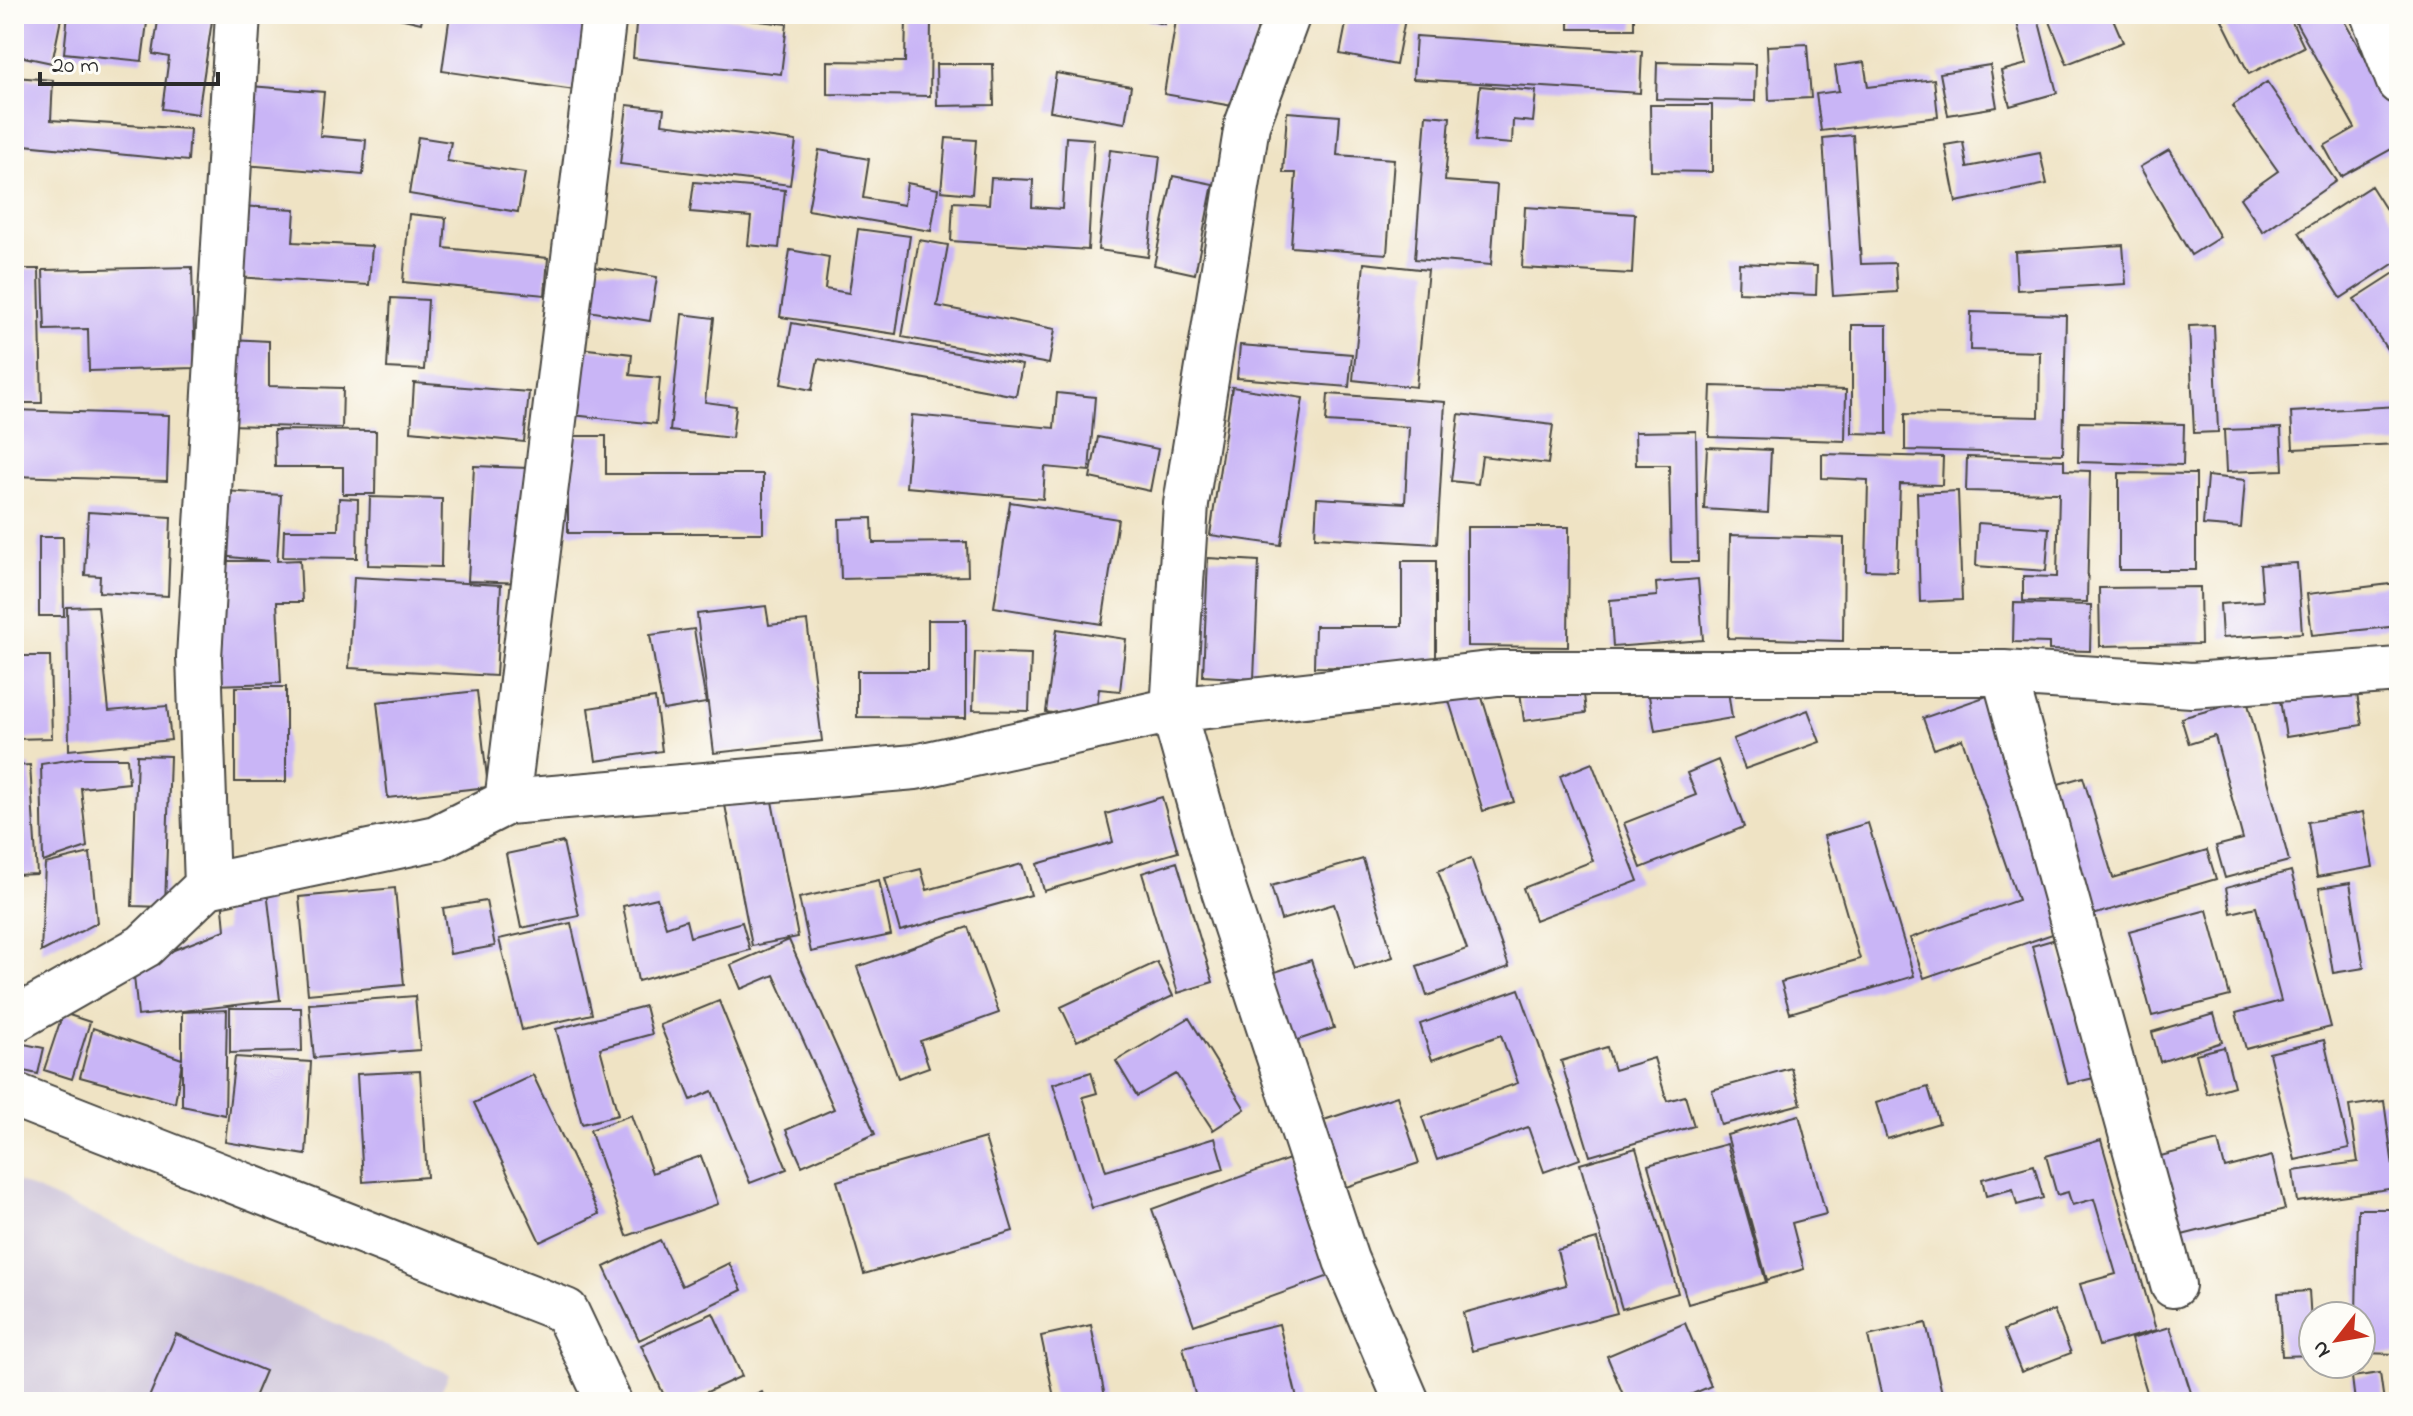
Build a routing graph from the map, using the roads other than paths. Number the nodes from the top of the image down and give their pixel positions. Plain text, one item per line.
1 (238, 14) edge
2 (604, 14) edge
3 (1288, 14) edge
4 (2373, 14) edge
5 (2399, 82) edge
6 (2399, 670) edge
7 (2004, 673) junction
8 (1173, 710) junction
9 (507, 802) junction
10 (207, 886) junction
11 (14, 1020) edge
12 (14, 1095) edge
13 (2173, 1285) dead end
14 (609, 1402) edge
15 (1407, 1402) edge

1 - 10 street
2 - 9 street
3 - 8 street
4 - 5 street
6 - 7 street
7 - 8 street
7 - 13 street
8 - 9 street
8 - 15 street
9 - 10 street
10 - 11 street
12 - 14 street

